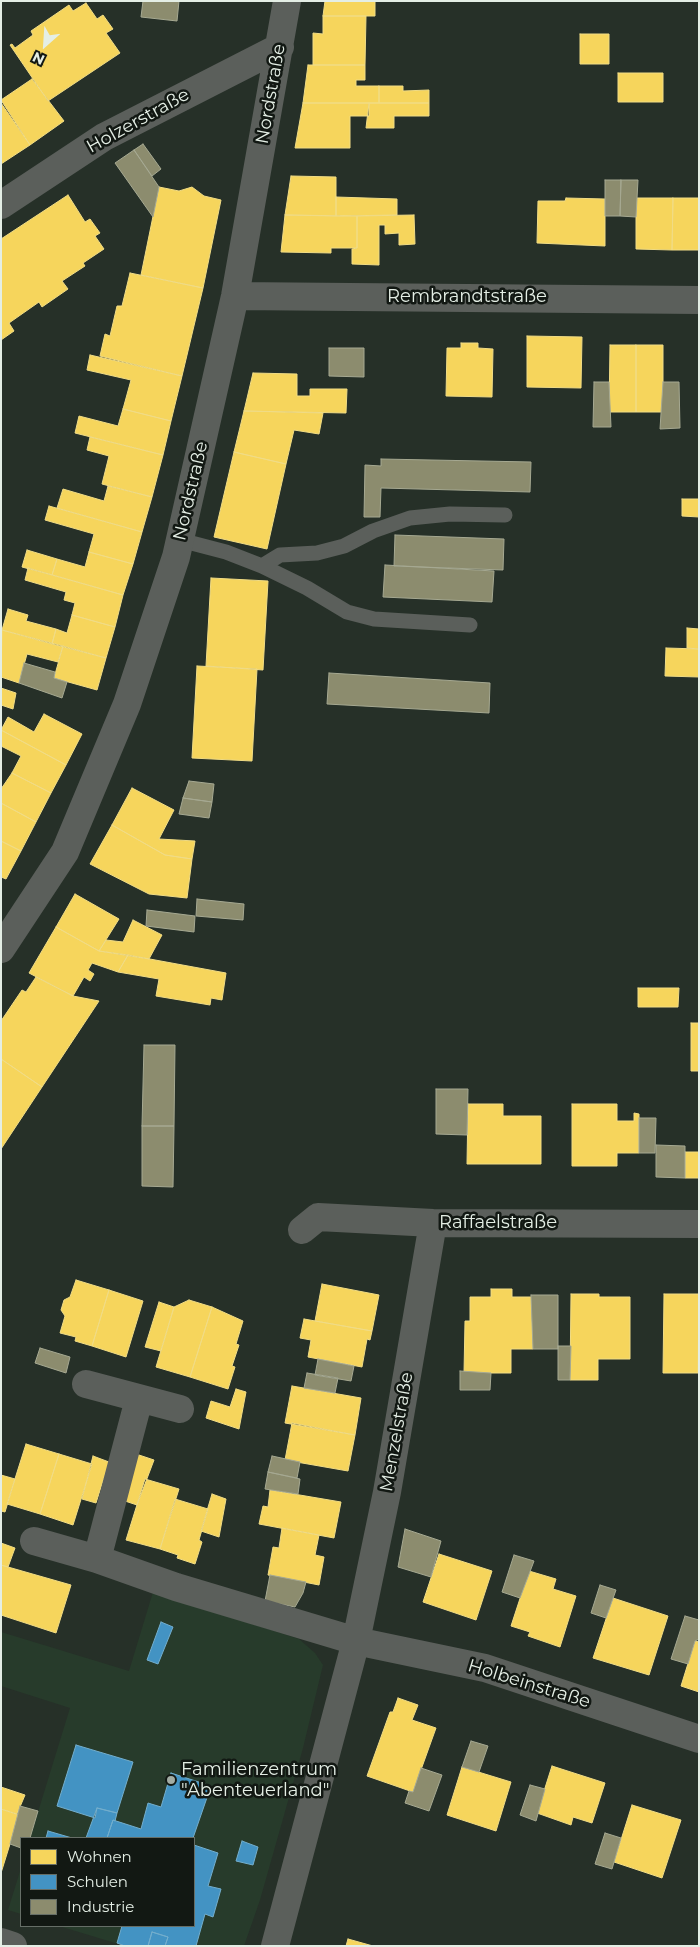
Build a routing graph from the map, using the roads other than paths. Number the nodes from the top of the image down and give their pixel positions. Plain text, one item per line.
1 (286, 1) edge
2 (280, 47) junction
3 (1, 204) edge
4 (235, 296) junction
5 (699, 300) edge
6 (505, 515) dead end
7 (180, 540) junction
8 (262, 566) junction
9 (470, 625) dead end
10 (1, 949) edge
11 (433, 1223) junction
12 (699, 1224) edge
13 (302, 1230) dead end
14 (86, 1384) dead end
15 (138, 1399) junction
16 (180, 1409) dead end
17 (34, 1540) dead end
18 (97, 1559) junction
19 (356, 1640) junction
20 (699, 1738) edge
21 (1, 1942) edge
22 (13, 1946) edge
23 (275, 1946) edge

1 - 2 street, Nordstraße
2 - 3 street, Holzerstraße
2 - 4 street, Nordstraße
4 - 5 street, Rembrandtstraße
4 - 7 street, Nordstraße
6 - 8 lane
7 - 8 lane
7 - 10 street, Nordstraße
8 - 9 lane
11 - 12 street, Raffaelstraße
11 - 13 street, Raffaelstraße
11 - 19 street, Menzelstraße
14 - 15 street
15 - 16 street
15 - 18 street
17 - 18 street
18 - 19 street
19 - 20 street, Holbeinstraße
19 - 23 street, Menzelstraße
21 - 22 street

